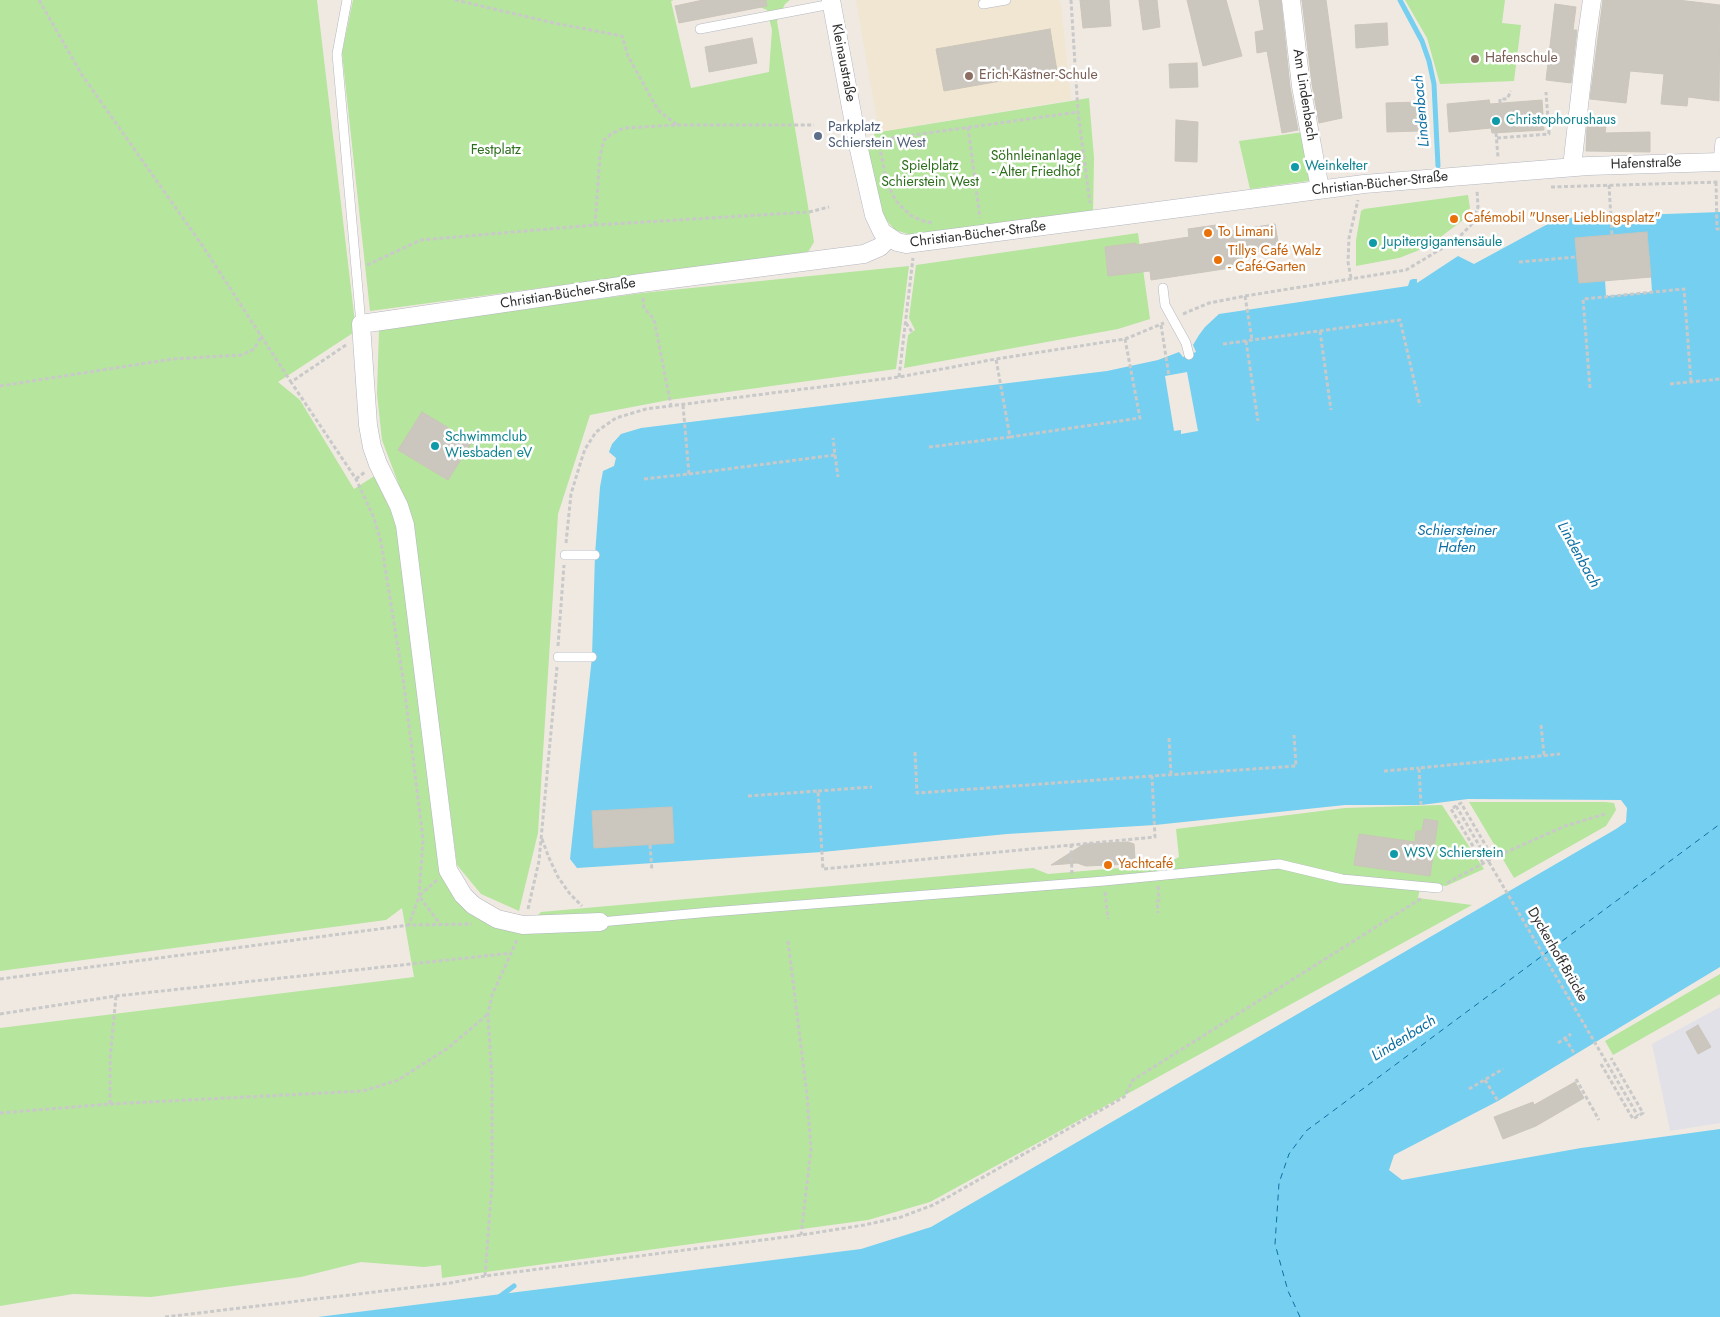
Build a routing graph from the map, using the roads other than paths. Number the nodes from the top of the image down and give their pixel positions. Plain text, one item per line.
1 (346, 0) edge
2 (1006, 0) edge
3 (1291, 0) edge
4 (1592, 0) edge
5 (831, 2) edge
6 (983, 4) dead end
7 (700, 29) dead end
8 (1720, 142) edge
9 (1719, 162) edge
10 (1572, 167) junction
11 (1319, 184) junction
12 (889, 238) junction
13 (1163, 288) dead end
14 (362, 329) junction
15 (1189, 355) dead end
16 (565, 555) dead end
17 (595, 555) dead end
18 (558, 657) dead end
19 (592, 657) dead end
20 (1438, 888) road end
21 (600, 922) joint

1 - 14 lane
2 - 6 lane
3 - 11 street, Am Lindenbach
4 - 10 street
5 - 7 lane
5 - 12 street, Kleinaustraße
8 - 9 lane
9 - 10 street, Hafenstraße
10 - 11 street, Christian-Bücher-Straße
11 - 12 street, Christian-Bücher-Straße
12 - 14 street, Christian-Bücher-Straße
13 - 15 lane
14 - 21 street
16 - 17 lane
18 - 19 lane
20 - 21 lane

